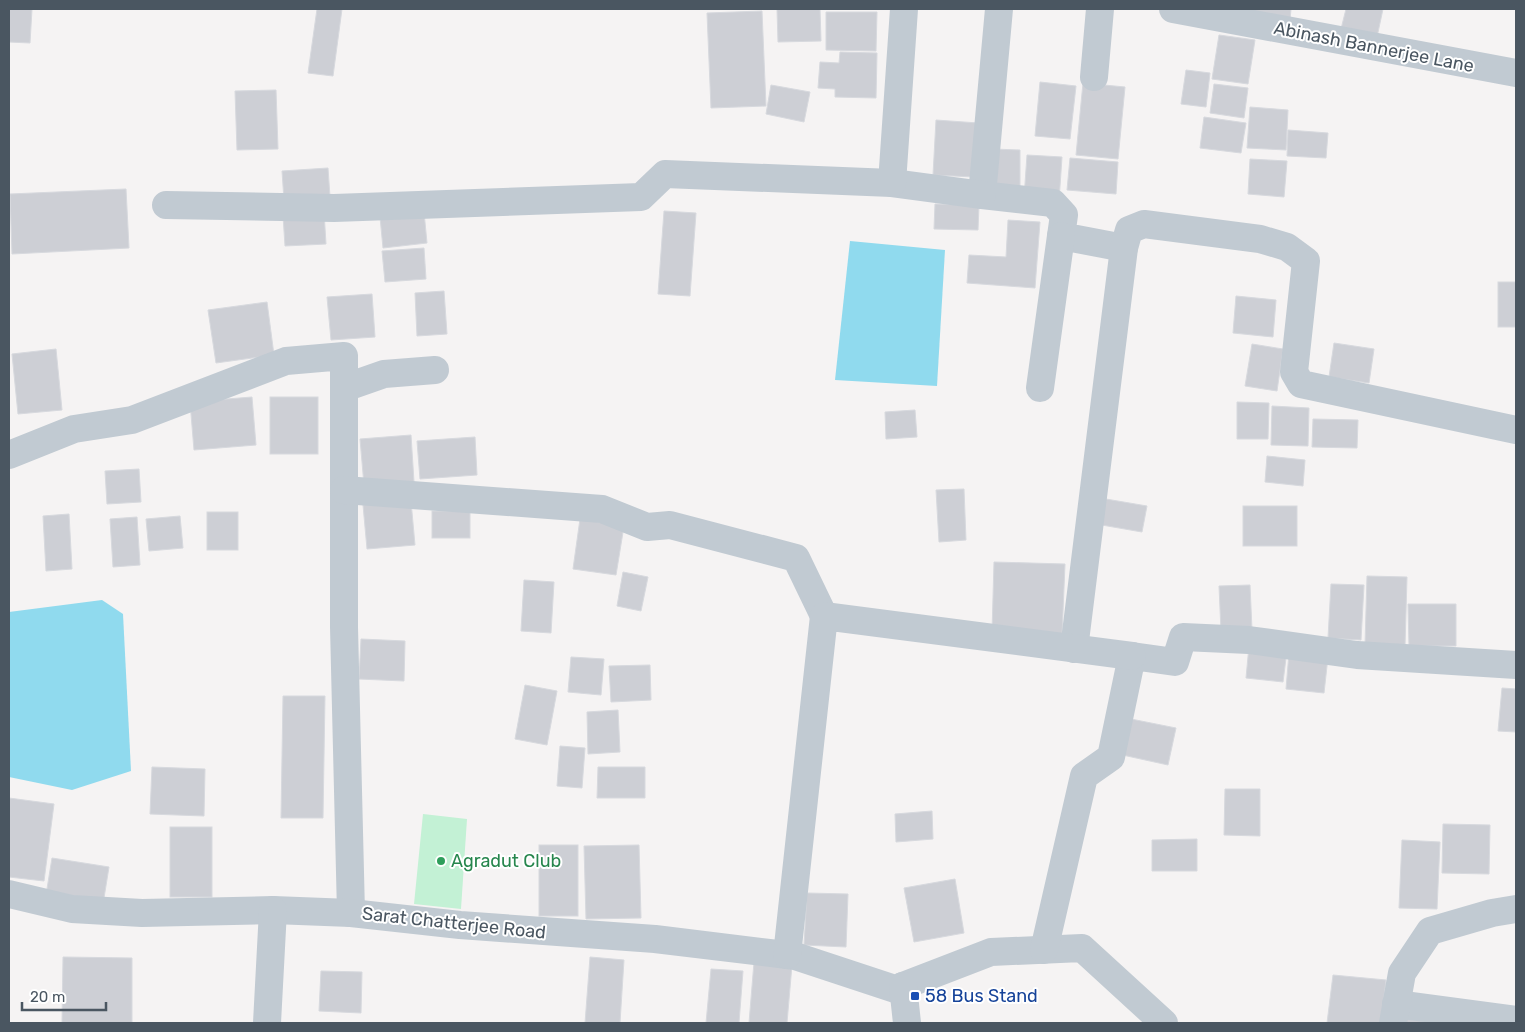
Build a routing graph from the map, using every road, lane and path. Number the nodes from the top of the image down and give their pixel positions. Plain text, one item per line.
1 (904, 9) edge
2 (999, 9) edge
3 (1100, 9) edge
4 (1173, 9) edge
5 (1516, 73) edge
6 (1094, 77) dead end
7 (892, 183) junction
8 (982, 195) junction
9 (166, 204) dead end
10 (1061, 236) junction
11 (1124, 248) junction
12 (436, 370) dead end
13 (344, 388) junction
14 (1040, 388) dead end
15 (1516, 430) edge
16 (9, 455) edge
17 (344, 490) junction
18 (824, 616) junction
19 (1074, 648) junction
20 (1132, 656) junction
21 (1516, 665) edge
22 (9, 894) edge
23 (1516, 909) edge
24 (273, 910) junction
25 (351, 913) junction
26 (1044, 950) junction
27 (786, 955) junction
28 (899, 988) junction
29 (1394, 1014) edge
30 (1516, 1020) edge
31 (267, 1023) edge
32 (907, 1023) edge
33 (1164, 1023) edge

1 - 7 street
2 - 8 street
3 - 6 street
4 - 5 street, Abinash Bannerjee Lane
7 - 8 street
7 - 9 street
8 - 10 street
10 - 11 street
10 - 14 street
11 - 15 street
11 - 19 street
12 - 13 street
13 - 16 street
13 - 17 street
17 - 18 street
17 - 25 street
18 - 19 street
18 - 27 street
19 - 20 street
20 - 21 street
20 - 26 street
22 - 24 street, Sarat Chatterjee Road
23 - 29 street
24 - 25 street, Sarat Chatterjee Road
24 - 31 street
25 - 27 street, Sarat Chatterjee Road
26 - 28 street
26 - 33 street
27 - 28 street, Sarat Chatterjee Road
28 - 32 street
29 - 30 street

